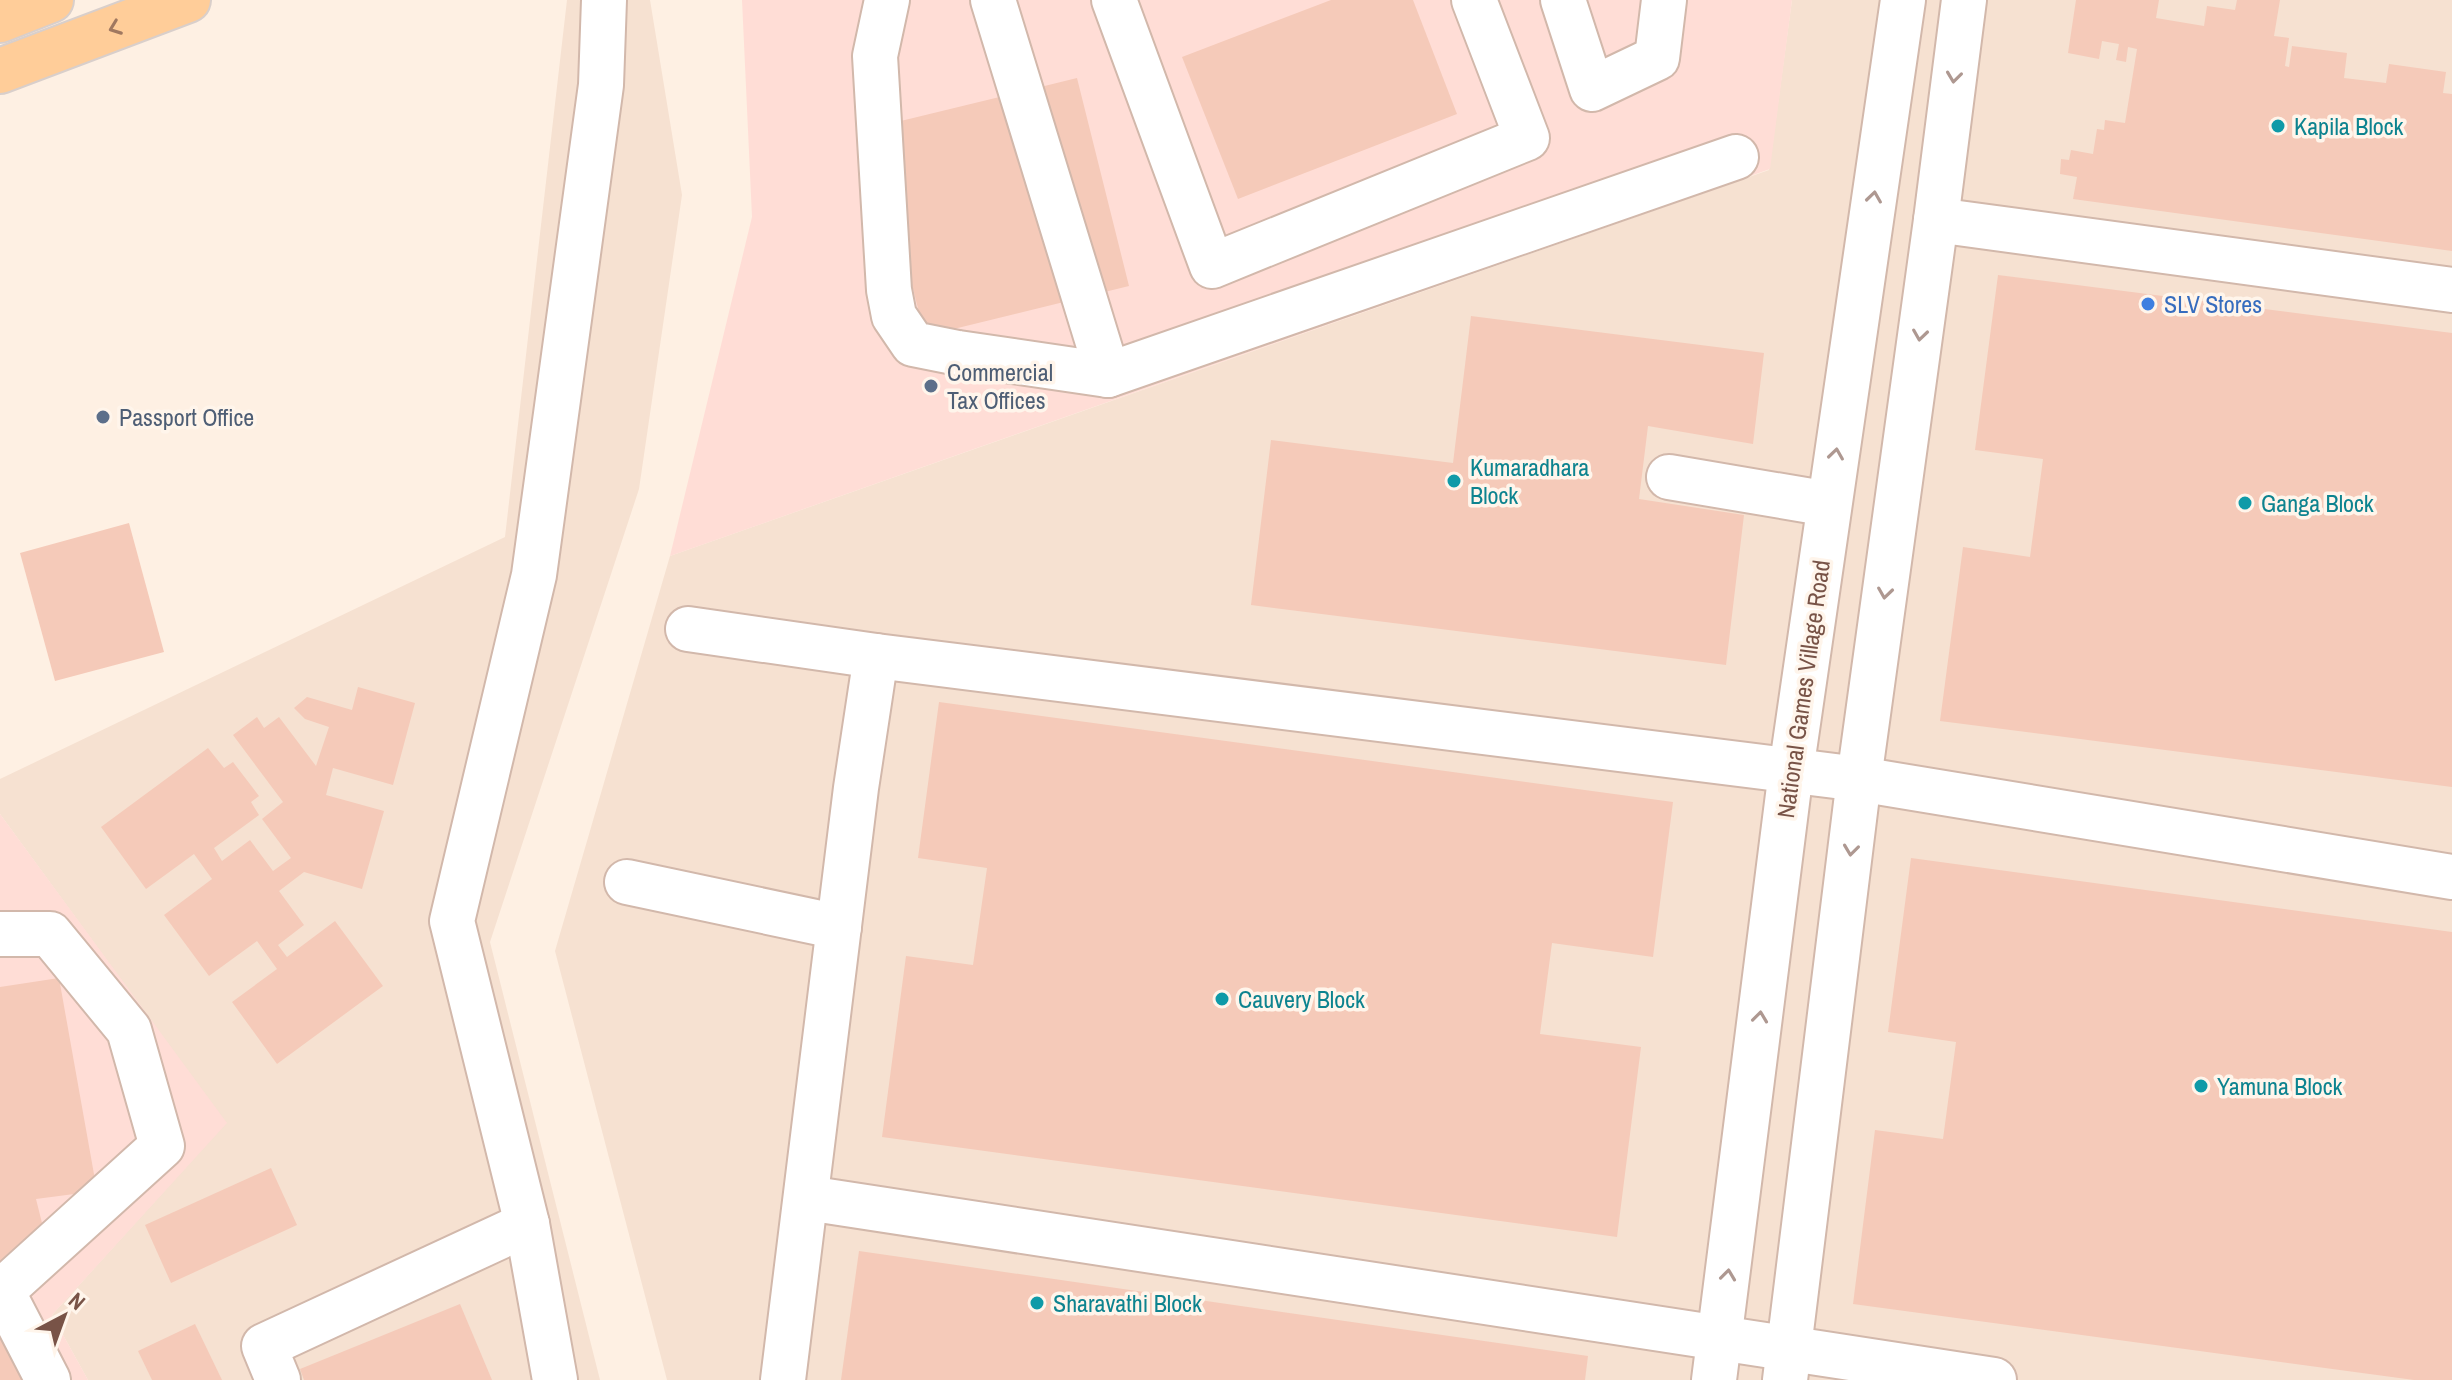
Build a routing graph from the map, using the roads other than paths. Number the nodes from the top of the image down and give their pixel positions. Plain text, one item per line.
1 (51, 0) edge
2 (188, 0) edge
3 (604, 0) edge
4 (887, 0) edge
5 (993, 0) edge
6 (1114, 0) edge
7 (1474, 0) edge
8 (1563, 0) edge
9 (1664, 0) edge
10 (1903, 0) edge
11 (1964, 0) edge
12 (0, 19) edge
13 (0, 71) edge
14 (1736, 157) dead end
15 (1936, 220) junction
16 (2452, 290) edge
17 (1108, 375) junction
18 (1669, 477) dead end
19 (1829, 504) junction
20 (688, 629) dead end
21 (876, 656) junction
22 (1791, 771) junction
23 (1859, 779) junction
24 (2452, 877) edge
25 (627, 882) dead end
26 (839, 927) junction
27 (0, 934) edge
28 (807, 1198) junction
29 (527, 1224) junction
30 (1720, 1337) junction
31 (1788, 1364) edge
32 (48, 1380) edge
33 (278, 1380) edge
34 (555, 1380) edge
35 (783, 1380) edge
36 (1714, 1380) edge
37 (1994, 1380) edge

1 - 12 main road
2 -> 13 main road
3 - 29 street
4 - 17 street
5 - 17 street
6 - 7 street
8 - 9 street
19 -> 10 street, National Games Village Road
11 -> 15 street
14 - 17 street
15 - 16 street
15 -> 23 street
18 - 19 street
19 - 22 street, National Games Village Road
20 - 21 street
21 - 22 street
21 - 26 street
22 - 23 street
30 -> 22 street, National Games Village Road
23 - 24 street
23 -> 31 street
25 - 26 street
26 - 28 street
27 - 32 street
28 - 30 street
28 - 35 street
29 - 33 street
29 - 34 street
30 - 31 street
30 - 36 street, National Games Village Road
31 - 37 street

